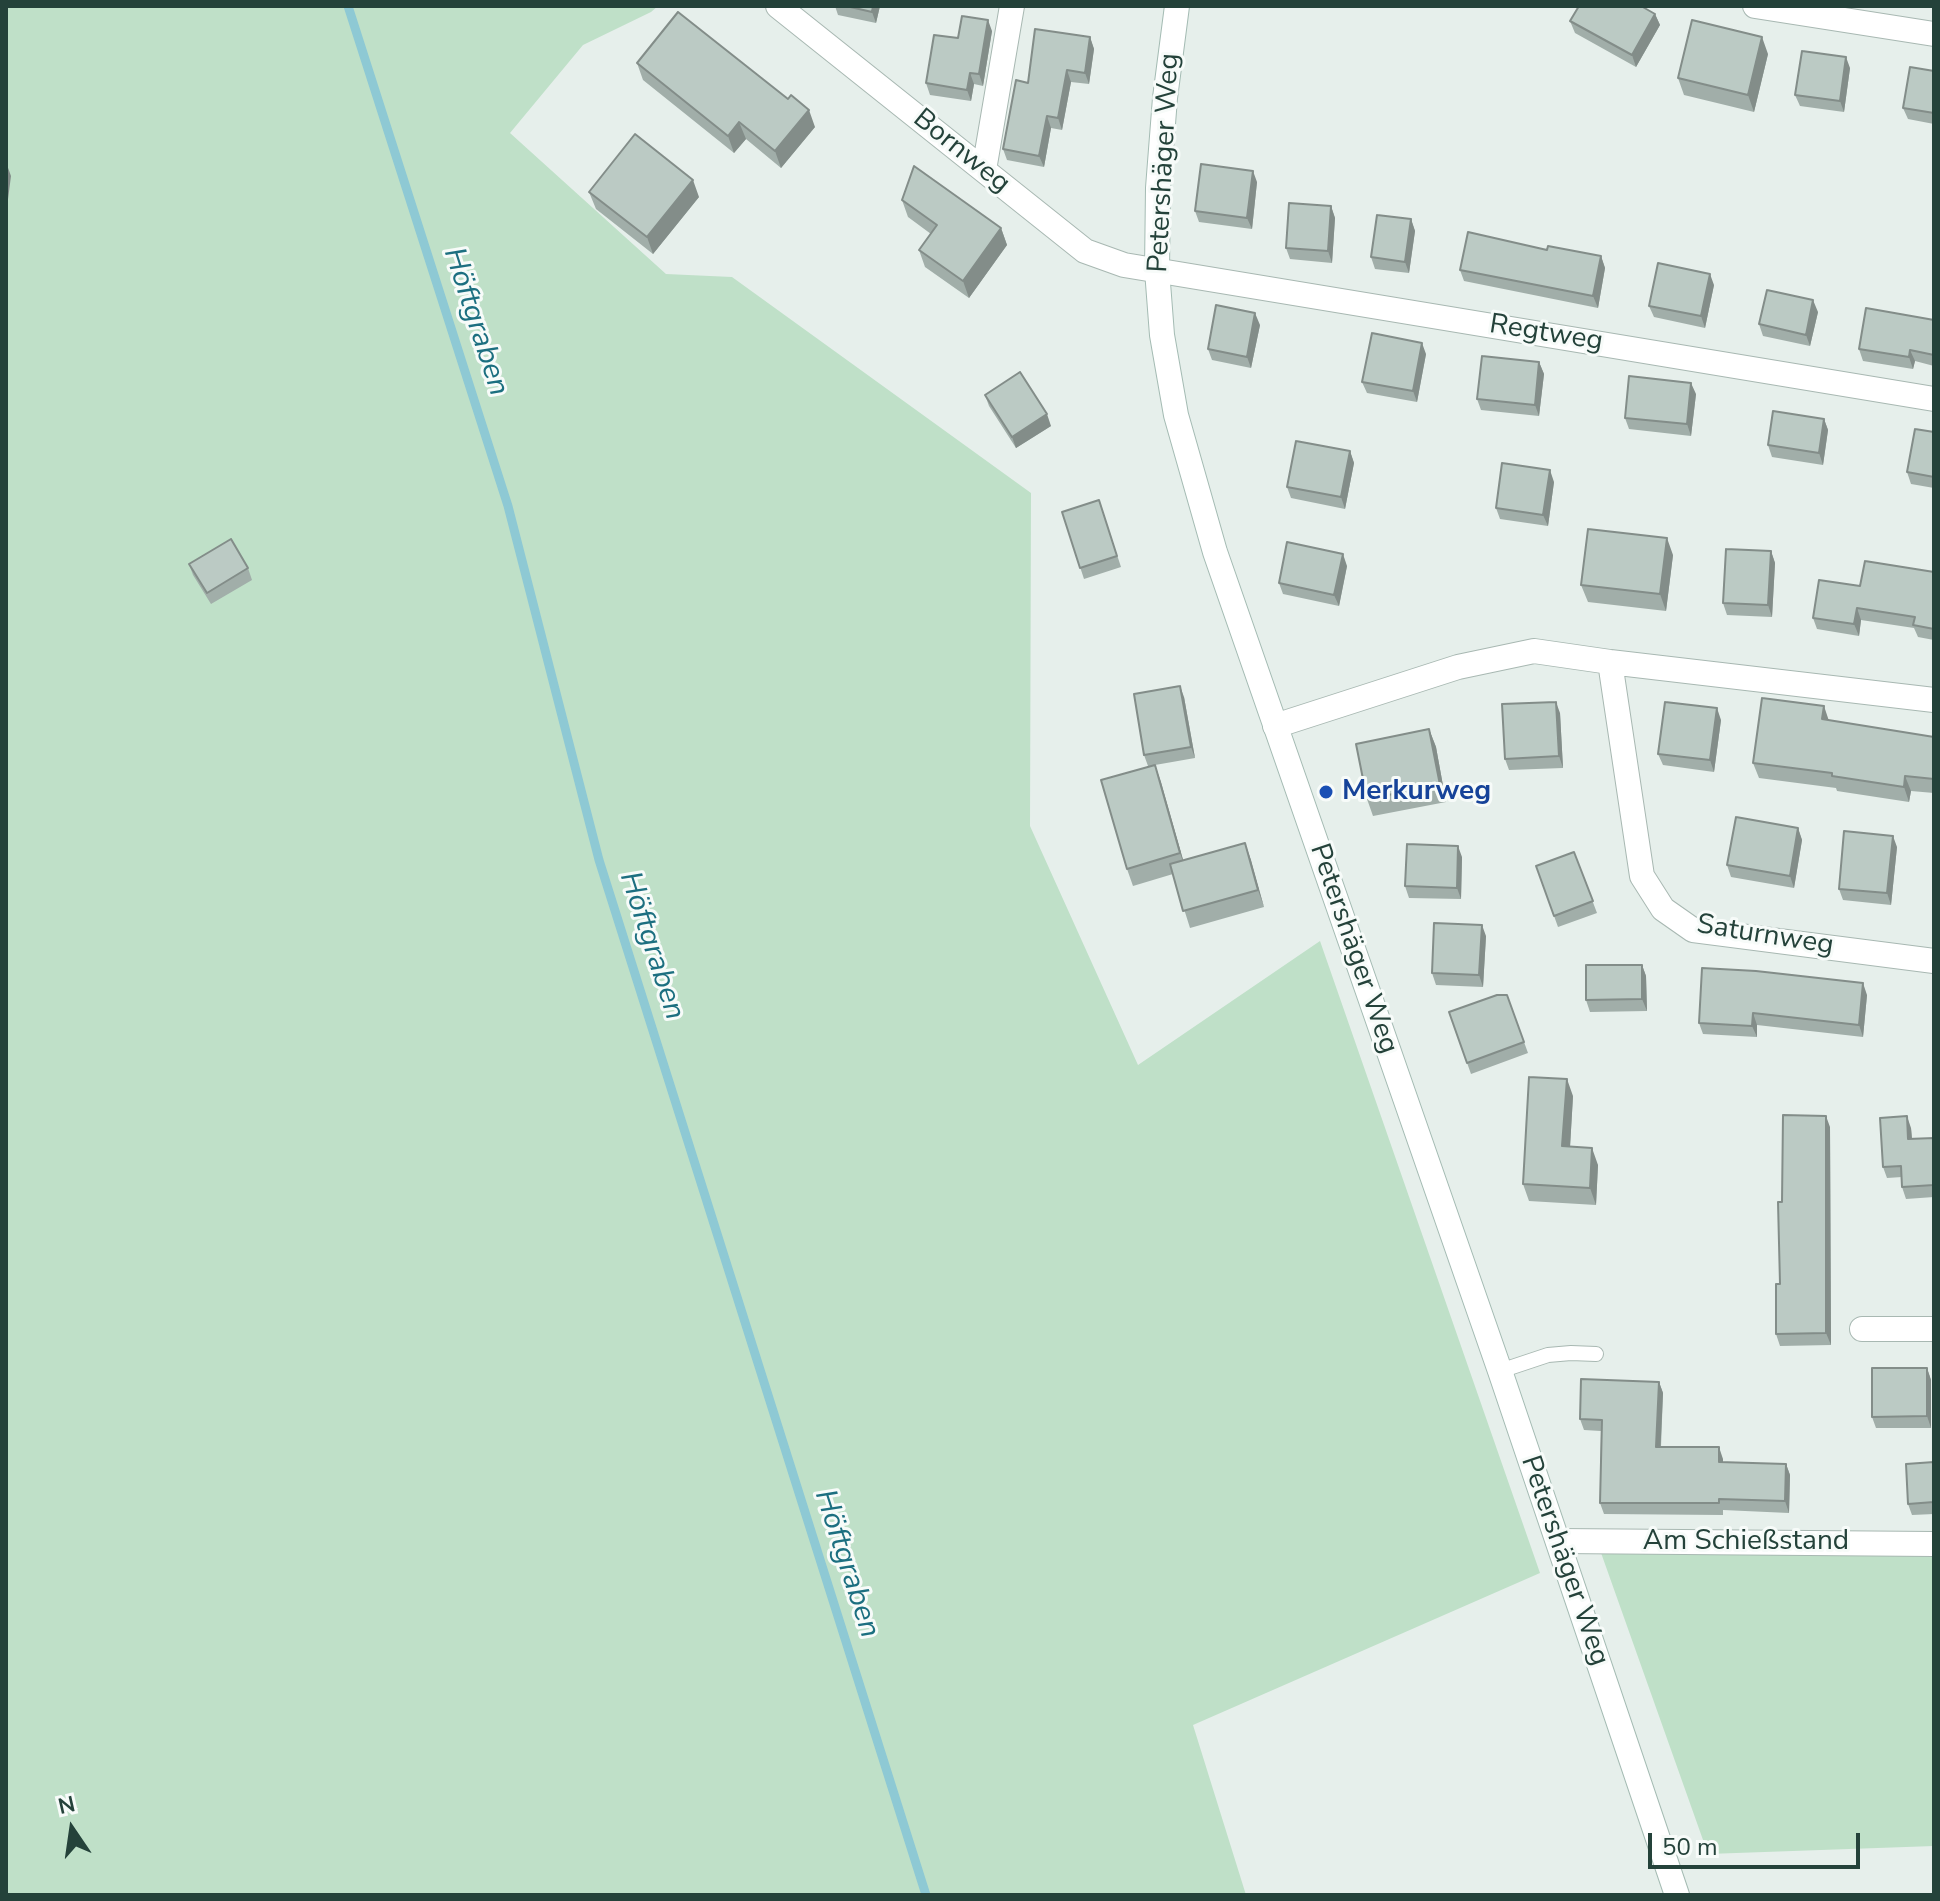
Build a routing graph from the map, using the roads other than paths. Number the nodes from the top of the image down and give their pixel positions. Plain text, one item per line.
1 (778, 6) edge
2 (1012, 6) edge
3 (1177, 6) edge
4 (1755, 6) edge
5 (1934, 34) edge
6 (984, 170) junction
7 (1157, 270) junction
8 (1934, 399) edge
9 (1610, 662) junction
10 (1934, 700) edge
11 (1275, 726) junction
12 (1934, 961) edge
13 (1862, 1329) dead end
14 (1934, 1329) edge
15 (1596, 1354) dead end
16 (1500, 1371) junction
17 (1558, 1541) junction
18 (1934, 1544) edge
19 (1677, 1895) edge

1 - 6 street, Bornweg
2 - 6 street
3 - 7 street, Petershäger Weg
4 - 5 street
6 - 7 street, Bornweg
7 - 8 street, Regtweg
7 - 11 street, Petershäger Weg
9 - 10 street
9 - 11 street
9 - 12 street, Saturnweg
11 - 16 street, Petershäger Weg
13 - 14 street
15 - 16 lane
16 - 17 street, Petershäger Weg
17 - 18 street, Am Schießstand
17 - 19 street, Petershäger Weg

